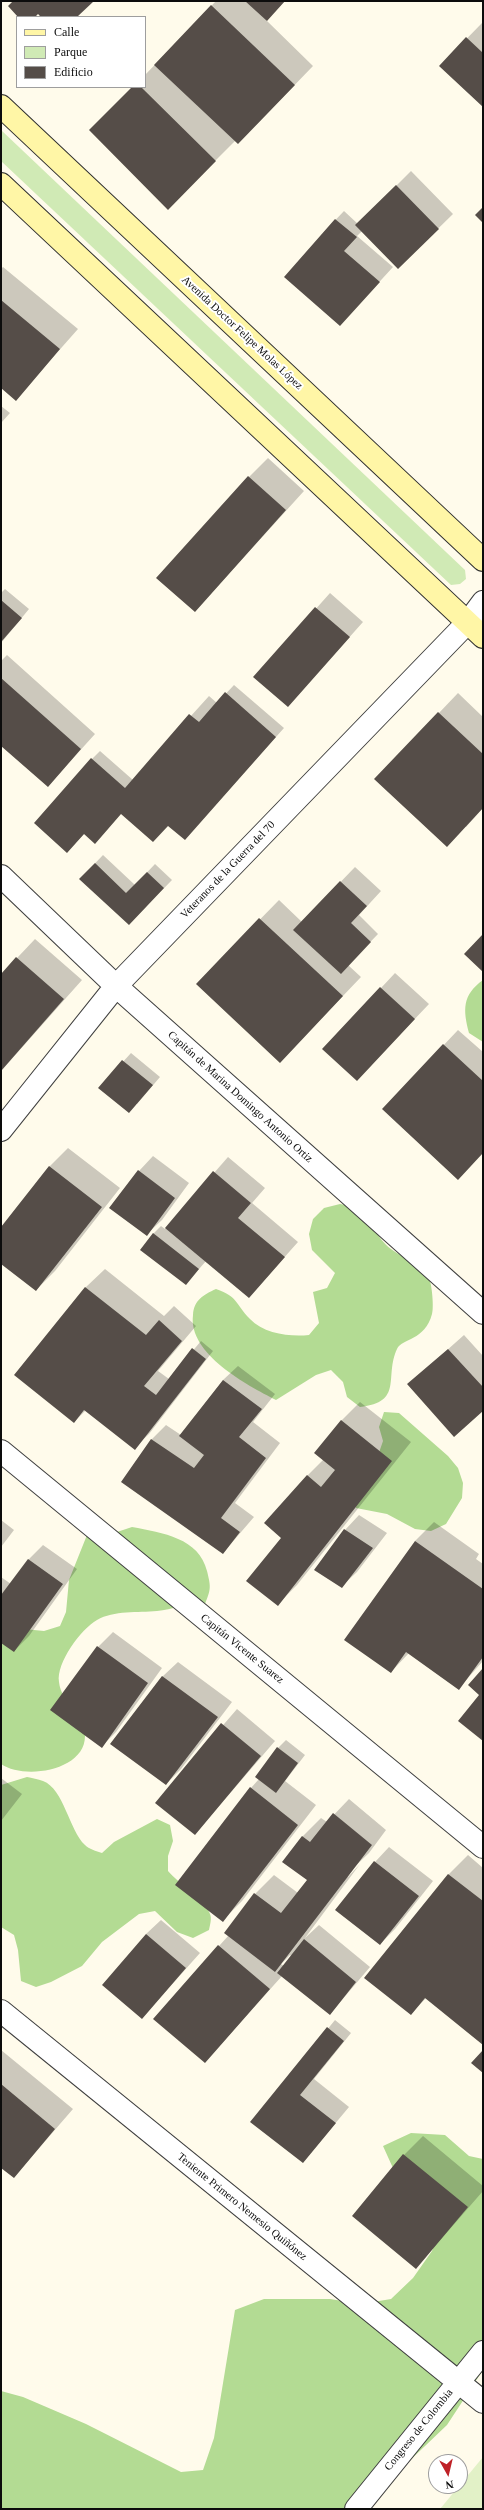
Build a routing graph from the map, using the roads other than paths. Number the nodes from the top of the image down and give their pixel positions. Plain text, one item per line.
1 (1, 106) edge
2 (1, 184) edge
3 (483, 560) edge
4 (483, 602) edge
5 (475, 629) edge
6 (1, 876) edge
7 (116, 986) junction
8 (1, 1130) edge
9 (483, 1313) edge
10 (1, 1451) edge
11 (483, 1847) edge
12 (1, 2011) edge
13 (483, 2352) edge
14 (458, 2382) junction
15 (483, 2402) edge
16 (356, 2509) edge

1 - 3 main road, Avenida Doctor Felipe Molas López
2 - 5 main road
4 - 5 street, Veteranos de la Guerra del 70
5 - 7 street, Veteranos de la Guerra del 70
6 - 7 street, Capitán de Marina Domingo Antonio Ortiz
7 - 8 street, Veteranos de la Guerra del 70
7 - 9 street, Capitán de Marina Domingo Antonio Ortiz
10 - 11 street, Capitán Vicente Suarez
12 - 14 street, Teniente Primero Nemesio Quiñónez
13 - 14 street, Congreso de Colombia
14 - 15 street, Teniente Primero Nemesio Quiñónez
14 - 16 street, Congreso de Colombia

